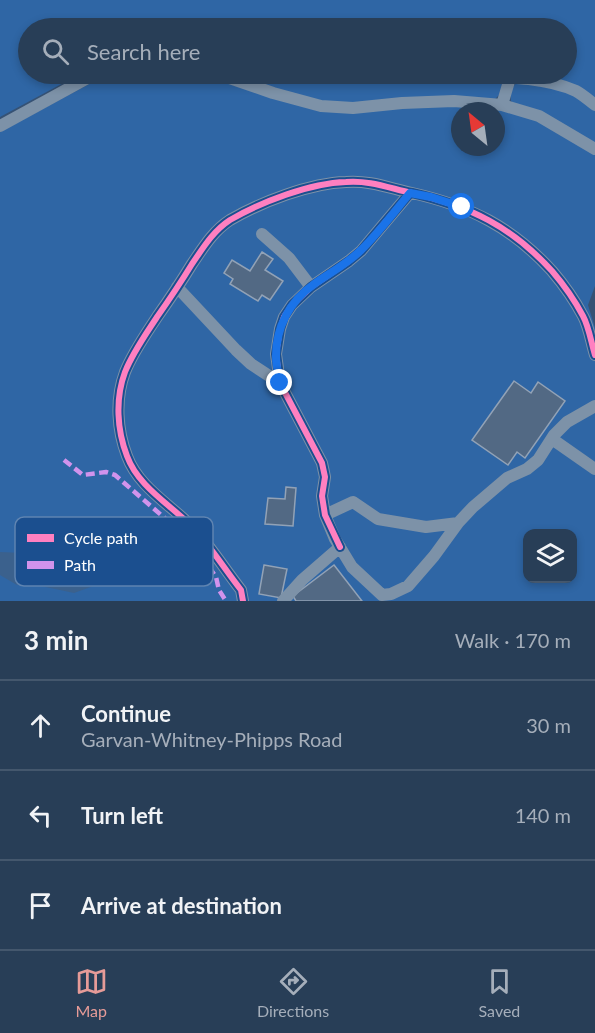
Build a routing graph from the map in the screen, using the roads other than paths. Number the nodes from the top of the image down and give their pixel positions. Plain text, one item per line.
1 (77, 84) edge
2 (248, 84) edge
3 (508, 84) edge
4 (552, 84) edge
5 (466, 102) edge
6 (503, 102) edge
7 (595, 105) edge
8 (505, 106) edge
9 (0, 126) edge
10 (595, 149) edge
11 (410, 193) junction
12 (262, 234) dead end
13 (310, 286) junction
14 (177, 287) junction
15 (595, 354) edge
16 (280, 383) junction
17 (595, 406) edge
18 (552, 439) junction
19 (595, 469) edge
20 (325, 515) junction
21 (181, 517) edge
22 (458, 523) junction
23 (340, 547) junction
24 (213, 555) edge
25 (242, 596) edge
26 (384, 598) edge
27 (283, 601) edge

1 - 9 street
2 - 5 street
3 - 6 street
4 - 7 street
8 - 10 street
11 - 13 street
11 - 14 street
11 - 15 street
12 - 13 street
13 - 16 street
14 - 16 street
14 - 21 street
16 - 20 street
17 - 18 street
18 - 19 street
18 - 22 street
20 - 22 street
20 - 23 street
22 - 26 street
23 - 26 street
23 - 27 street
24 - 25 street

